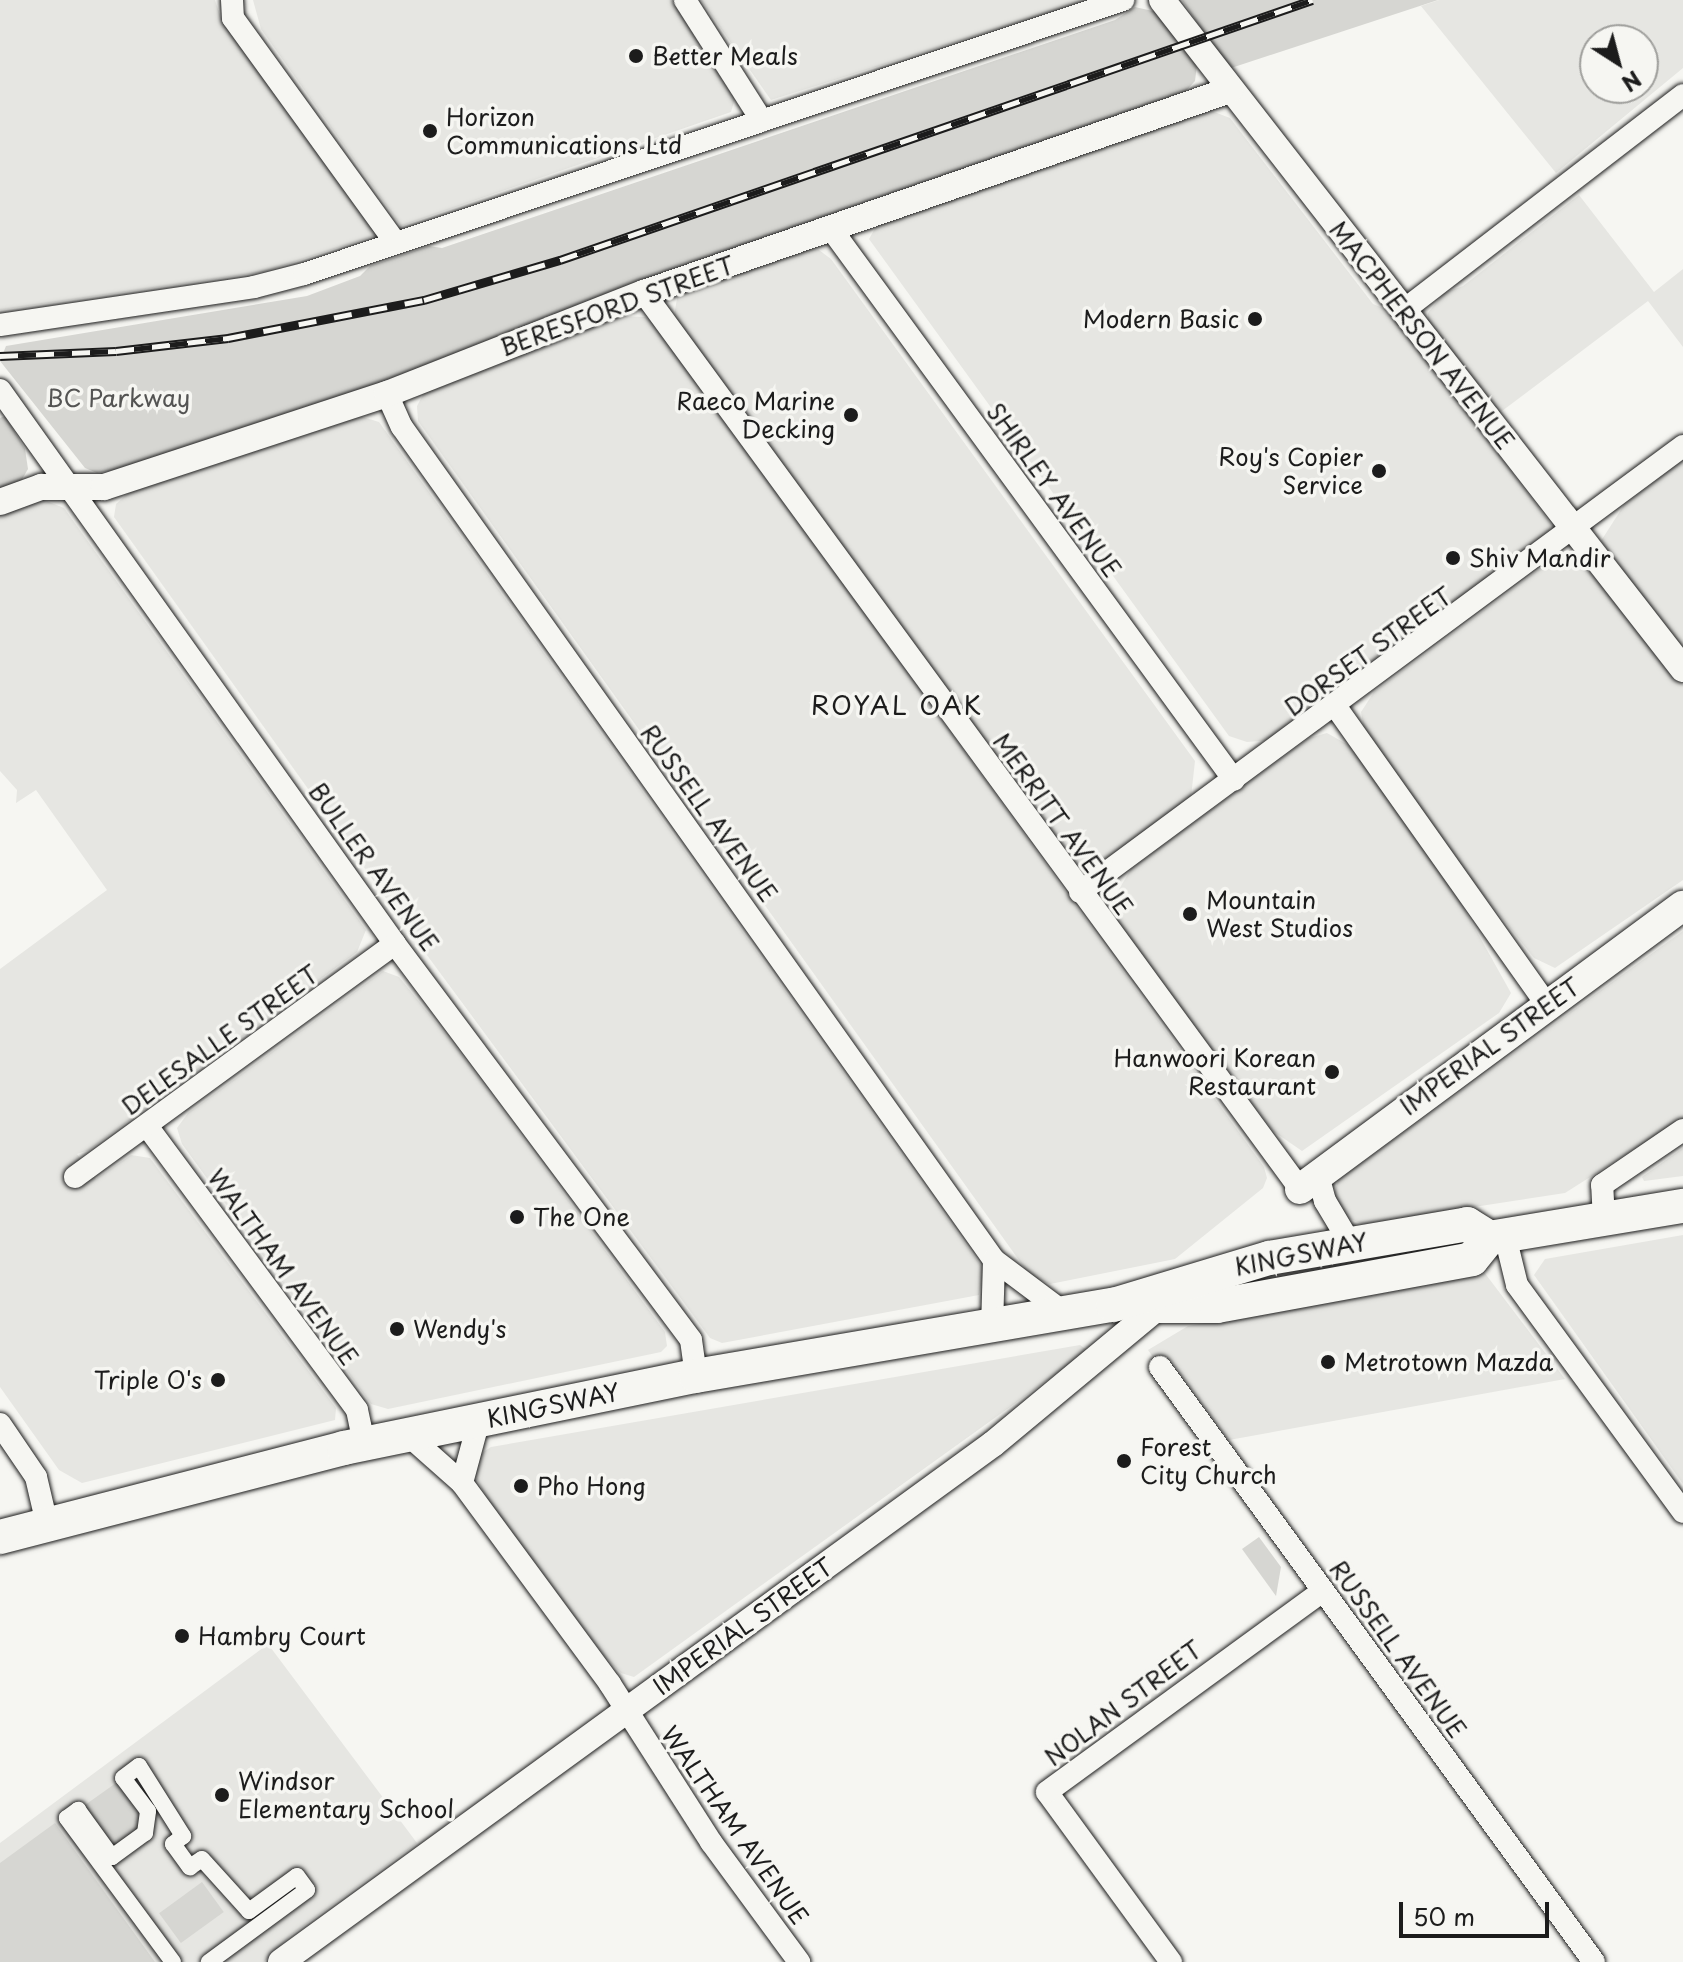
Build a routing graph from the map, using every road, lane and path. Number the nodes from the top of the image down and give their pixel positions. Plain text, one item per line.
1 (685, 0) edge
2 (1123, 0) edge
3 (1162, 0) edge
4 (232, 1) edge
5 (1230, 90) junction
6 (1683, 95) edge
7 (762, 121) junction
8 (832, 230) junction
9 (396, 243) junction
10 (644, 293) junction
11 (1404, 310) junction
12 (0, 325) edge
13 (0, 390) edge
14 (387, 394) junction
15 (1683, 446) edge
16 (72, 485) junction
17 (0, 502) edge
18 (1575, 530) junction
19 (1683, 669) edge
20 (1336, 707) junction
21 (1234, 780) junction
22 (1080, 892) junction
23 (1683, 906) edge
24 (395, 944) junction
25 (1546, 1004) junction
26 (147, 1126) junction
27 (1683, 1130) edge
28 (75, 1177) dead end
29 (1309, 1182) junction
30 (1683, 1206) edge
31 (1604, 1220) junction
32 (1497, 1237) junction
33 (1350, 1243) junction
34 (994, 1260) junction
35 (1195, 1277) junction
36 (1113, 1305) junction
37 (1158, 1307) junction
38 (1066, 1314) junction
39 (992, 1328) junction
40 (1160, 1367) dead end
41 (696, 1376) junction
42 (479, 1420) junction
43 (0, 1424) edge
44 (408, 1435) junction
45 (364, 1444) junction
46 (462, 1483) junction
47 (1683, 1512) edge
48 (47, 1524) junction
49 (0, 1537) edge
50 (1323, 1591) junction
51 (626, 1711) junction
52 (173, 1962) edge
53 (209, 1962) edge
54 (281, 1962) edge
55 (799, 1962) edge
56 (1171, 1962) edge
57 (1594, 1962) edge

1 - 7 street
2 - 7 street
3 - 5 street, MACPHERSON AVENUE
4 - 9 street
5 - 8 street, BERESFORD STREET
5 - 11 street, MACPHERSON AVENUE
6 - 11 street
7 - 9 street
8 - 10 street, BERESFORD STREET
8 - 21 street, SHIRLEY AVENUE
9 - 12 street
10 - 14 street, BERESFORD STREET
10 - 22 street, MERRITT AVENUE
11 - 18 street, MACPHERSON AVENUE
13 - 16 street, BULLER AVENUE
14 - 16 street, BERESFORD STREET
14 - 34 street, RUSSELL AVENUE
15 - 18 street, DORSET STREET
16 - 17 street, BERESFORD STREET
16 - 24 street, BULLER AVENUE
18 - 19 street, MACPHERSON AVENUE
18 - 20 street, DORSET STREET
20 - 21 street, DORSET STREET
20 - 25 street
21 - 22 street, DORSET STREET
22 - 29 street, MERRITT AVENUE
23 - 25 main road, IMPERIAL STREET
24 - 26 street, DELESALLE STREET
24 - 41 street, BULLER AVENUE
25 - 29 main road, IMPERIAL STREET
26 - 28 street, DELESALLE STREET
26 - 45 street, WALTHAM AVENUE
27 - 31 street
29 - 33 street, MERRITT AVENUE
30 - 31 main road, KINGSWAY
31 - 32 main road, KINGSWAY
32 - 33 main road, KINGSWAY
32 - 37 main road, KINGSWAY
32 - 47 street
33 - 35 main road, KINGSWAY
34 - 38 street, RUSSELL AVENUE
34 - 39 street
35 - 36 main road, KINGSWAY
35 - 37 main road, IMPERIAL STREET
36 - 37 main road, KINGSWAY
36 - 38 main road, KINGSWAY
37 - 51 street, IMPERIAL STREET
38 - 39 main road, KINGSWAY
39 - 41 main road, KINGSWAY
40 - 50 street, RUSSELL AVENUE
41 - 42 main road, KINGSWAY
42 - 44 main road, KINGSWAY
42 - 46 street
43 - 48 street
44 - 45 main road, KINGSWAY
44 - 46 street, WALTHAM AVENUE
45 - 48 main road, KINGSWAY
46 - 51 street, WALTHAM AVENUE
48 - 49 main road, KINGSWAY
50 - 56 street, NOLAN STREET
50 - 57 street, RUSSELL AVENUE
51 - 54 street, IMPERIAL STREET
51 - 55 street, WALTHAM AVENUE
52 - 53 street

